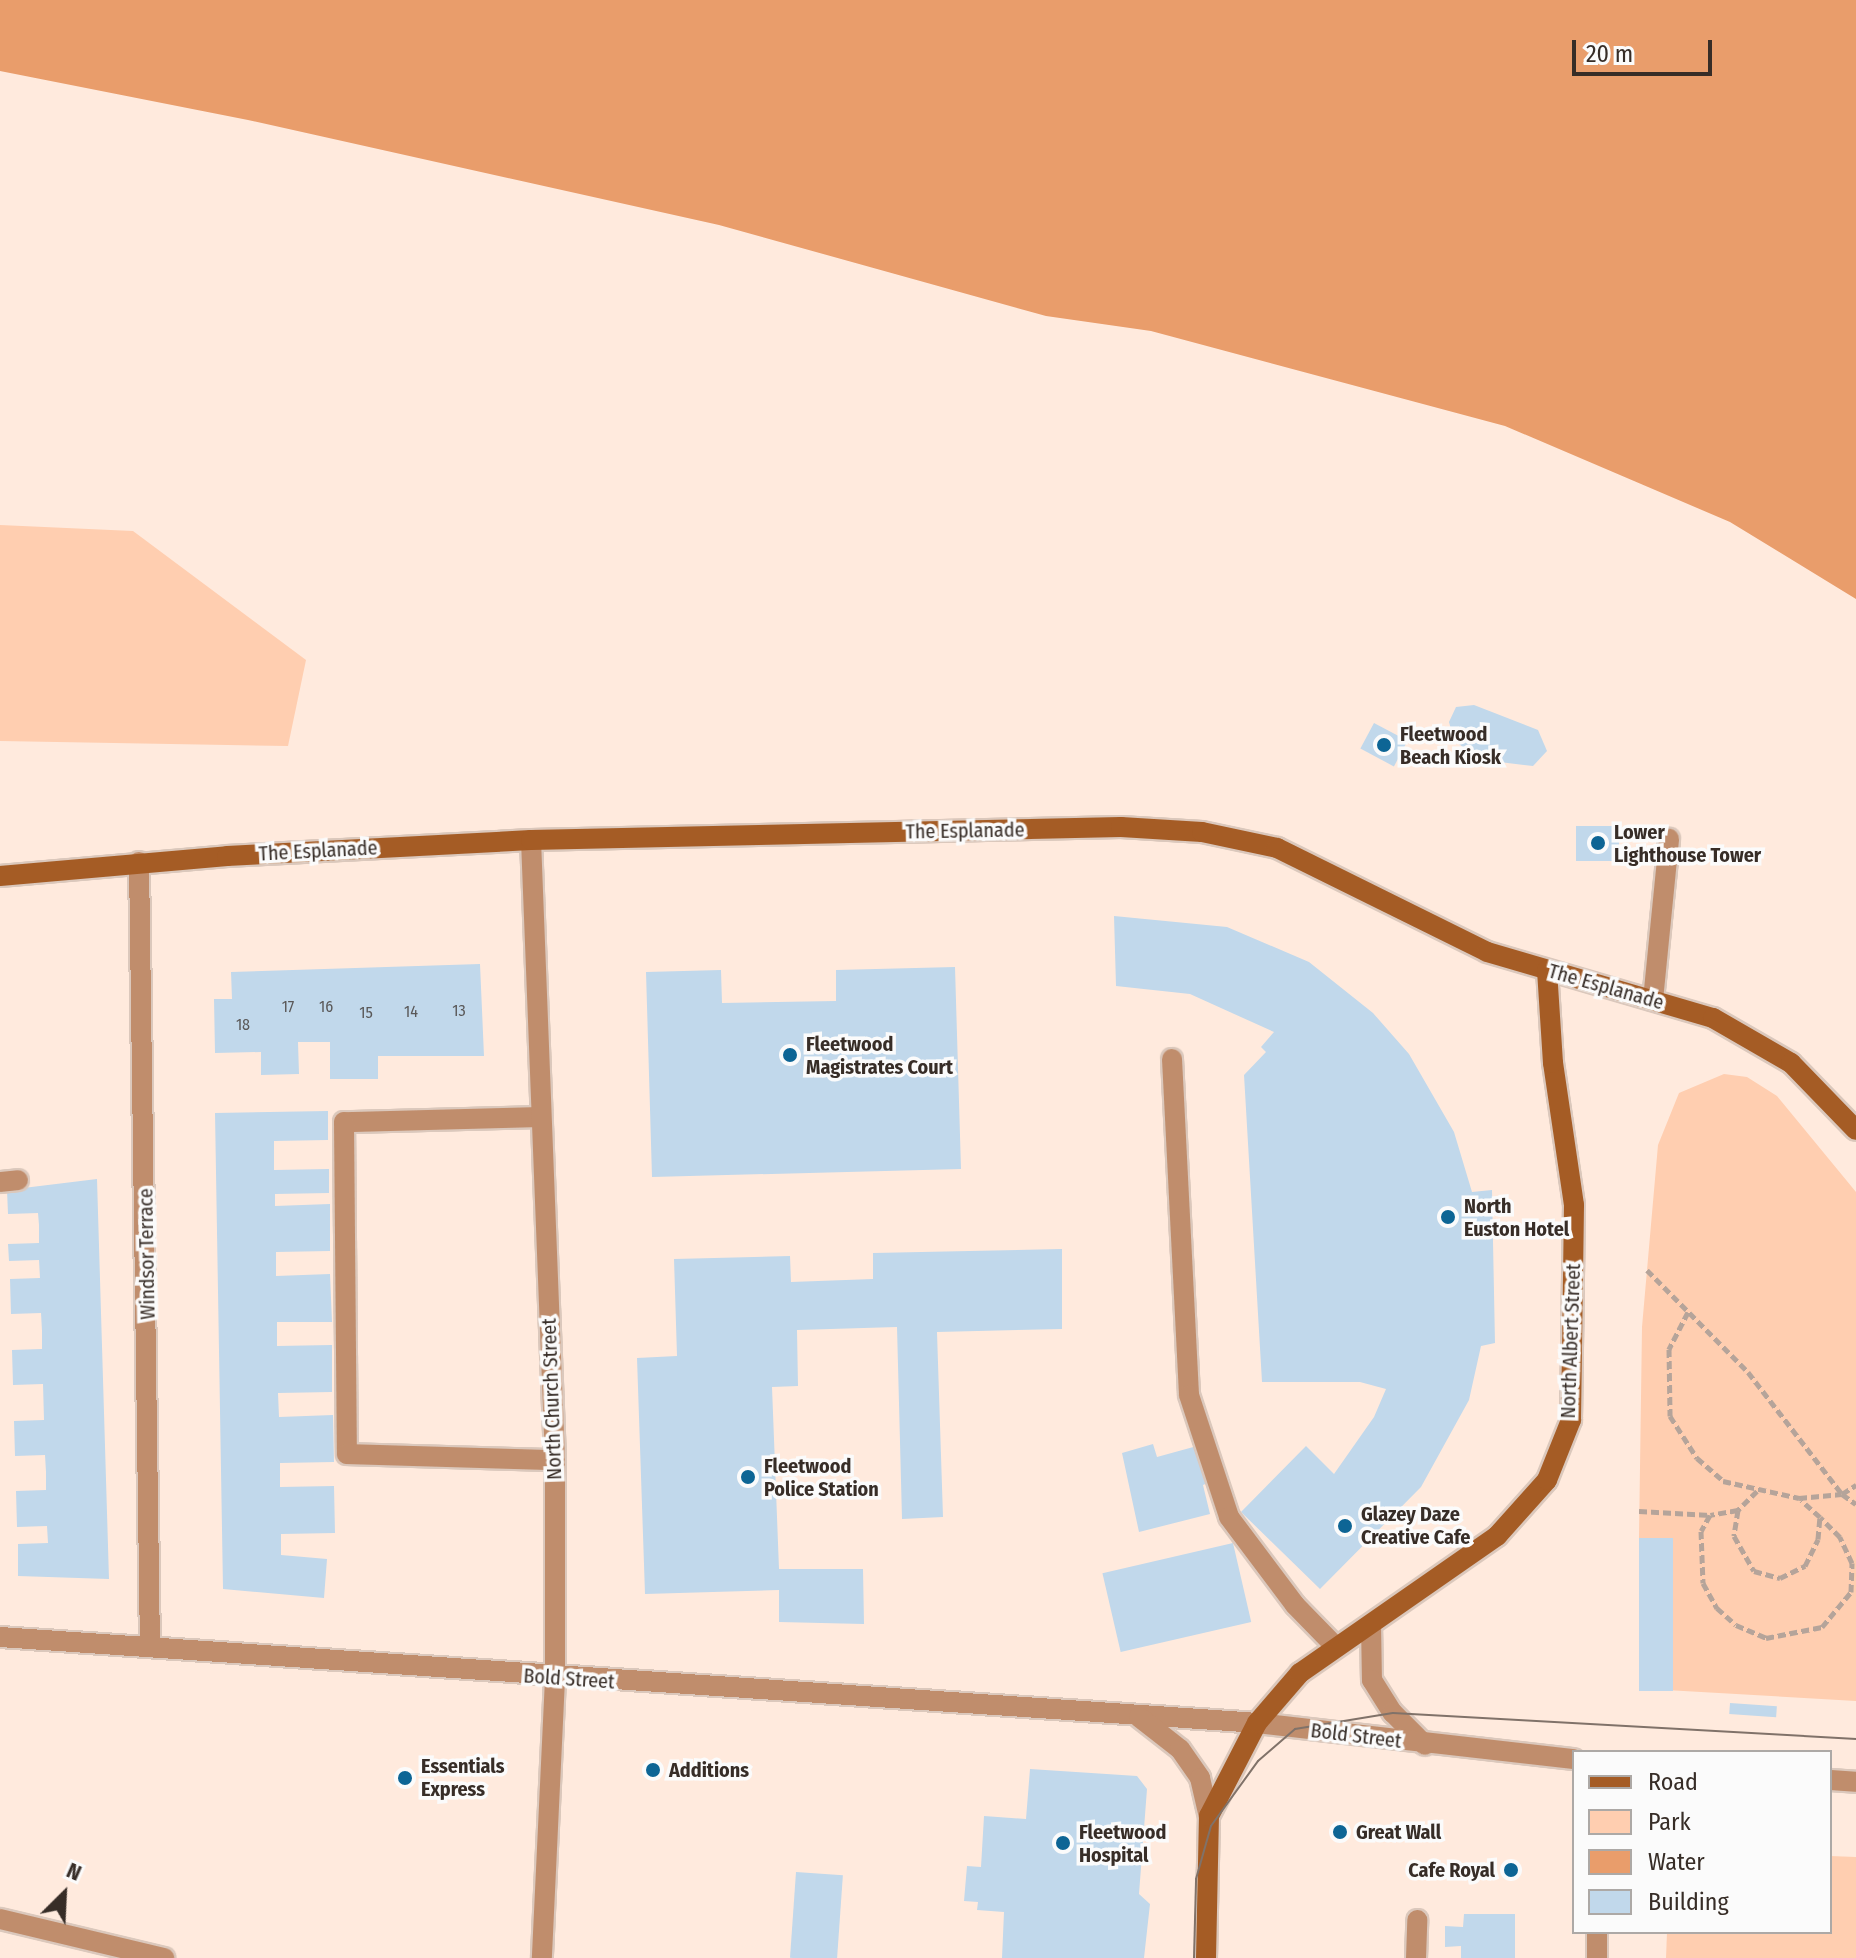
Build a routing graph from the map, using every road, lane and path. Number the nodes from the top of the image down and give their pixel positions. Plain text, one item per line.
1 (1669, 839) dead end
2 (531, 840) junction
3 (139, 862) junction
4 (0, 876) edge
5 (1547, 970) junction
6 (1653, 1000) junction
7 (1172, 1059) dead end
8 (540, 1117) junction
9 (1856, 1130) edge
10 (1647, 1270) dead end
11 (1688, 1312) junction
12 (555, 1460) junction
13 (1856, 1485) edge
14 (1757, 1491) junction
15 (1842, 1494) junction
16 (1799, 1498) junction
17 (1856, 1504) edge
18 (1738, 1510) junction
19 (1639, 1511) dead end
20 (1710, 1515) junction
21 (1820, 1517) junction
22 (1371, 1625) junction
23 (0, 1637) edge
24 (150, 1647) junction
25 (1336, 1647) junction
26 (555, 1679) junction
27 (1139, 1717) junction
28 (1257, 1723) junction
29 (1425, 1745) junction
30 (1572, 1759) edge
31 (1832, 1780) edge
32 (1856, 1782) edge
33 (1209, 1816) junction
34 (0, 1919) edge
35 (1417, 1920) dead end
36 (1597, 1934) edge
37 (164, 1958) edge
38 (542, 1958) edge
39 (1206, 1958) edge
40 (1416, 1958) edge
41 (1597, 1958) edge

1 - 6 street
2 - 3 street, The Esplanade
2 - 5 street, The Esplanade
2 - 8 street, North Church Street
3 - 4 street, The Esplanade
3 - 24 street, Windsor Terrace
5 - 6 street, The Esplanade
5 - 22 street, North Albert Street
6 - 9 street, The Esplanade
7 - 25 street
8 - 12 street, North Church Street
8 - 12 street
10 - 11 path
11 - 14 path
11 - 15 path
12 - 26 street, North Church Street
13 - 15 path
14 - 16 path
14 - 18 path
15 - 16 path
15 - 17 path
16 - 21 path
18 - 20 path
18 - 21 path
19 - 20 path
20 - 21 path
22 - 25 street, North Albert Street
22 - 29 street
23 - 24 street, Bold Street
24 - 26 street, Bold Street
25 - 28 street, North Albert Street
26 - 27 street, Bold Street
26 - 38 street, North Church Street
27 - 28 street, Bold Street
27 - 33 street
28 - 29 street, Bold Street
28 - 33 street, North Albert Street
29 - 30 street, Bold Street
31 - 32 street
33 - 39 street, North Albert Street
34 - 37 street
35 - 40 street
36 - 41 street

